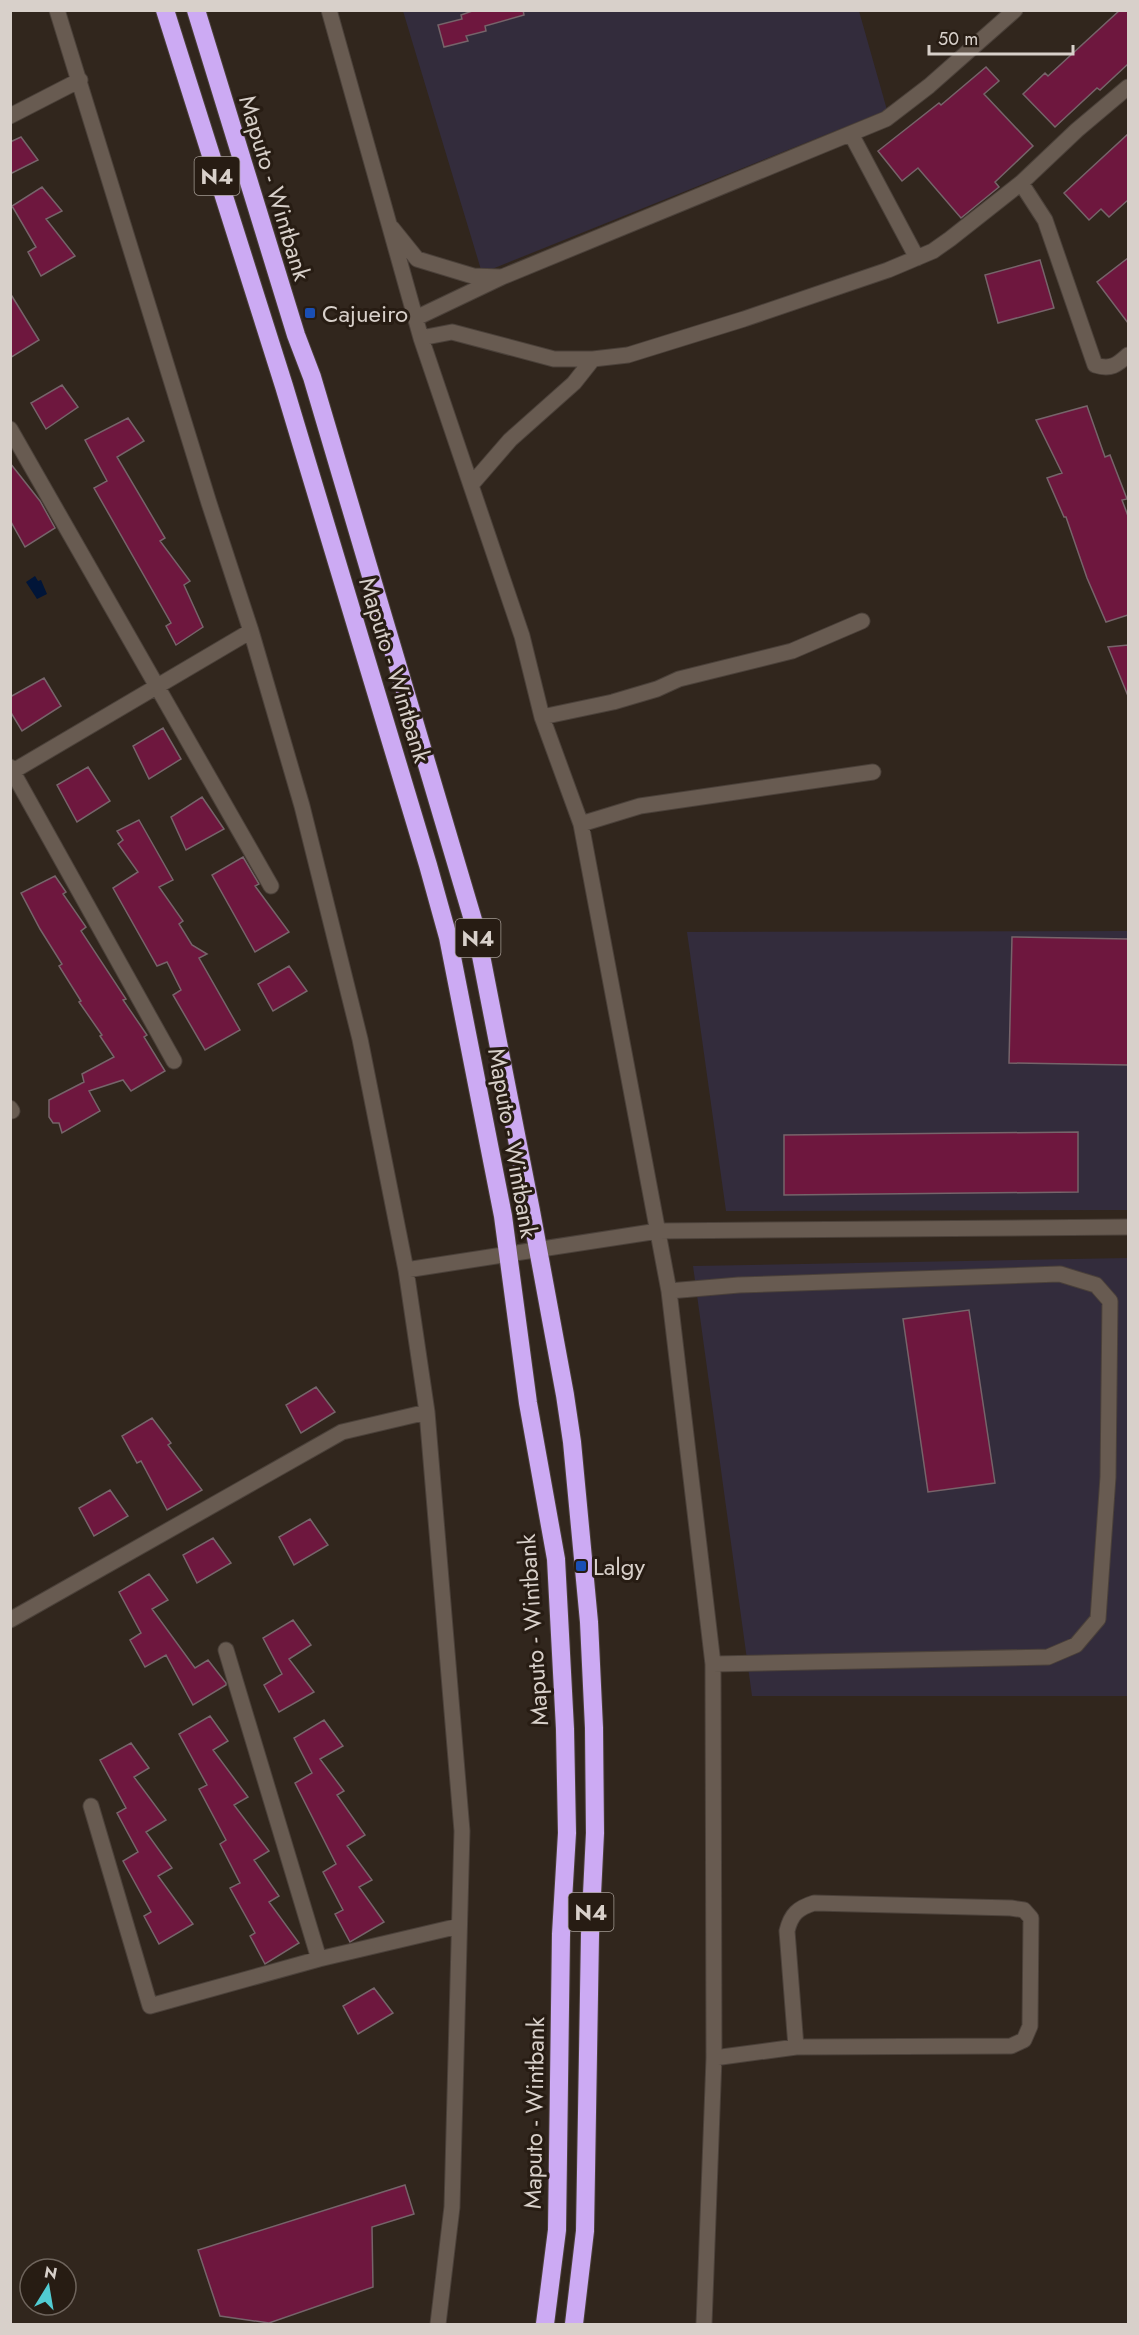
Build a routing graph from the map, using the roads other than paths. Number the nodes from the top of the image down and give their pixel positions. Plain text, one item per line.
1 (57, 10) edge
2 (165, 10) edge
3 (196, 10) edge
4 (1015, 10) edge
5 (331, 11) edge
6 (80, 80) junction
7 (1128, 87) edge
8 (10, 116) edge
9 (851, 134) junction
10 (1021, 183) junction
11 (387, 220) junction
12 (917, 258) junction
13 (502, 278) junction
14 (416, 318) junction
15 (421, 338) junction
16 (1128, 355) edge
17 (593, 359) junction
18 (10, 429) edge
19 (471, 485) junction
20 (862, 621) dead end
21 (251, 631) junction
22 (158, 686) junction
23 (542, 717) junction
24 (11, 770) edge
25 (873, 772) dead end
26 (581, 824) junction
27 (271, 886) dead end
28 (174, 1061) dead end
29 (1128, 1227) edge
30 (658, 1231) junction
31 (537, 1249) junction
32 (509, 1254) junction
33 (406, 1270) junction
34 (669, 1291) junction
35 (427, 1412) junction
36 (10, 1620) edge
37 (226, 1650) dead end
38 (713, 1664) junction
39 (91, 1806) dead end
40 (459, 1926) junction
41 (319, 1959) junction
42 (796, 2047) junction
43 (714, 2058) junction
44 (438, 2325) edge
45 (545, 2325) edge
46 (574, 2325) edge
47 (704, 2325) edge

1 - 6 street
2 - 32 highway, Maputo - Wintbank / N4
3 - 31 highway, Maputo - Wintbank / N4
4 - 9 street
5 - 11 street
6 - 8 street
6 - 21 street
7 - 10 street
9 - 12 street
9 - 13 street
10 - 12 street
10 - 16 street
11 - 13 street
11 - 14 street
12 - 17 street
13 - 14 street
14 - 15 street
15 - 17 street
15 - 19 street
17 - 19 street
18 - 22 street
19 - 23 street
20 - 23 street
21 - 22 street
21 - 33 street
22 - 24 street
22 - 27 street
23 - 26 street
24 - 28 street
25 - 26 street
26 - 30 street
29 - 30 street
30 - 31 street
30 - 34 street
31 - 32 street
31 - 46 highway, Maputo - Wintbank / N4
32 - 33 street
32 - 45 highway, Maputo - Wintbank / N4
33 - 35 street
34 - 38 street
34 - 38 street
35 - 36 street
35 - 40 street
37 - 41 street
38 - 43 street
39 - 41 street
40 - 41 street
40 - 44 street
42 - 42 street
42 - 43 street
43 - 47 street

